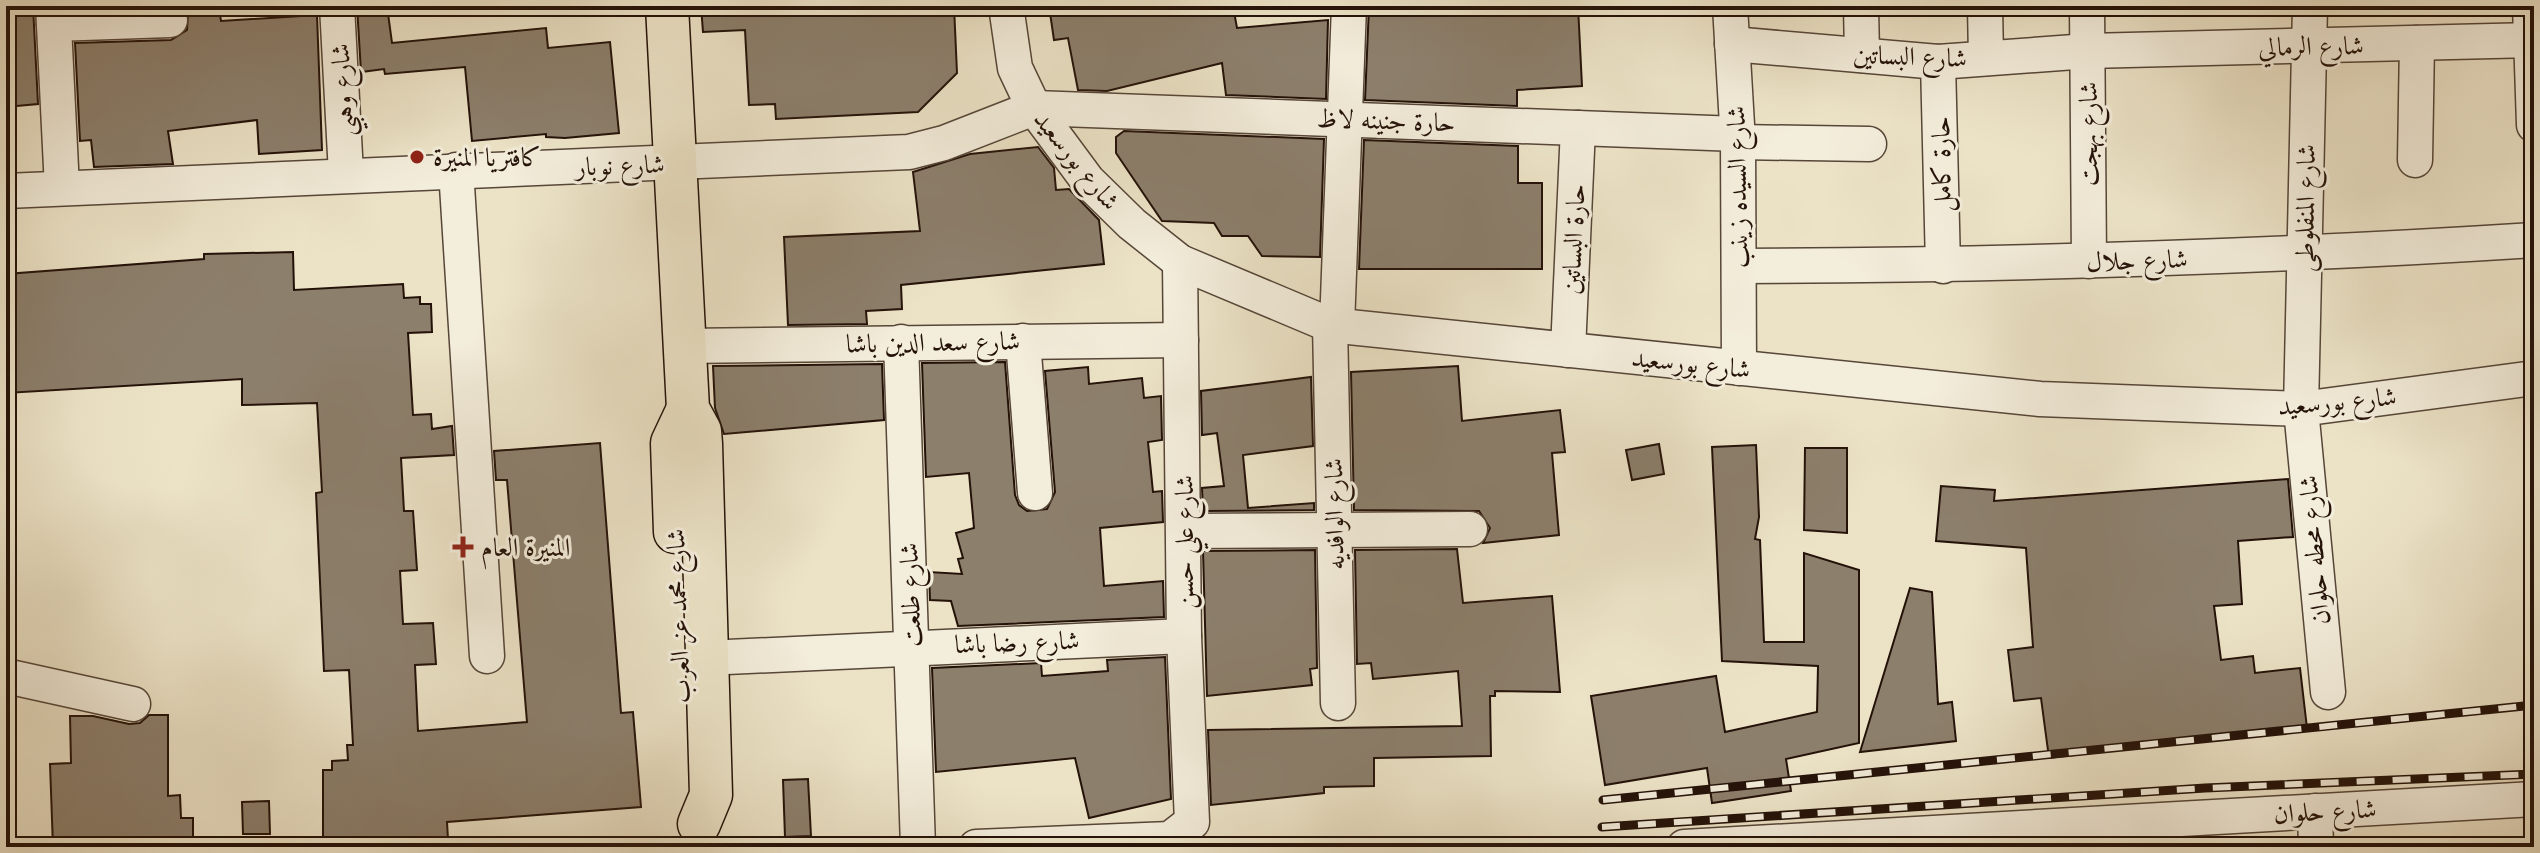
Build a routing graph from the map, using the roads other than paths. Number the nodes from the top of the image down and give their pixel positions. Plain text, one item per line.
1 (337, 6) edge
2 (667, 6) edge
3 (1006, 6) edge
4 (1349, 6) edge
5 (1730, 6) edge
6 (1861, 6) edge
7 (1985, 6) edge
8 (2087, 6) edge
9 (2310, 6) edge
10 (2530, 6) edge
11 (53, 15) edge
12 (170, 20) dead end
13 (2533, 40) edge
14 (2417, 43) junction
15 (1732, 44) junction
16 (2309, 46) junction
17 (2088, 51) junction
18 (1862, 55) junction
19 (1986, 58) junction
20 (1938, 62) junction
21 (1034, 108) junction
22 (1345, 119) junction
23 (2534, 125) edge
24 (1578, 128) junction
25 (1738, 138) junction
26 (1869, 144) dead end
27 (2415, 160) dead end
28 (675, 163) junction
29 (456, 170) junction
30 (346, 174) junction
31 (62, 188) junction
32 (6, 191) edge
33 (2534, 240) edge
34 (2304, 255) junction
35 (2089, 261) junction
36 (1180, 262) junction
37 (1739, 266) junction
38 (1943, 266) junction
39 (1333, 325) junction
40 (1181, 340) junction
41 (1023, 341) junction
42 (901, 342) junction
43 (684, 346) junction
44 (1568, 350) junction
45 (1739, 368) junction
46 (2534, 378) edge
47 (688, 409) junction
48 (2301, 409) junction
49 (1035, 493) dead end
50 (1470, 529) dead end
51 (1334, 530) junction
52 (1185, 531) junction
53 (1184, 636) junction
54 (912, 646) junction
55 (487, 656) dead end
56 (706, 658) junction
57 (6, 676) edge
58 (2328, 692) dead end
59 (1338, 703) dead end
60 (133, 704) dead end
61 (2534, 799) edge
62 (2315, 811) junction
63 (2133, 834) edge
64 (699, 835) edge
65 (2002, 838) edge
66 (1774, 844) edge
67 (918, 847) edge
68 (976, 847) edge
69 (1684, 847) edge
70 (2316, 847) edge

1 - 30 street, شارع وهبي
2 - 28 main road, شارع محمد عز العرب
3 - 21 street, شارع بورسعيد
4 - 22 street, شارع الوافديه
5 - 15 street, شارع السيده زينب
6 - 18 street
7 - 19 street
8 - 17 street, شارع بهجت
9 - 16 street, شارع المنفلوطى
10 - 13 street
11 - 12 street
11 - 31 street
13 - 14 street, شارع الرمالي
13 - 23 street
14 - 16 street, شارع الرمالي
14 - 27 street
15 - 18 street, شارع البساتين
15 - 25 street, شارع السيده زينب
16 - 17 street, شارع الرمالي
16 - 34 street, شارع المنفلوطى
17 - 19 street, شارع البساتين
17 - 35 street, شارع بهجت
18 - 20 street, شارع البساتين
19 - 20 street, شارع البساتين
20 - 38 street, حارة كامل
21 - 22 street, حارة جنينه لاظ
21 - 28 street, شارع نوبار
21 - 36 street, شارع بورسعيد
22 - 24 street, حارة جنينه لاظ
22 - 39 street, شارع الوافديه
24 - 25 street, حارة جنينه لاظ
24 - 44 street, حارة البساتين
25 - 26 street, حارة جنينه لاظ
25 - 37 street, شارع السيده زينب
28 - 29 street, شارع نوبار
28 - 43 main road, شارع محمد عز العرب
29 - 30 street, شارع نوبار
29 - 55 street
30 - 31 street, شارع نوبار
31 - 32 street, شارع نوبار
33 - 34 street, شارع جلال
34 - 35 street, شارع جلال
34 - 48 street, شارع المنفلوطى
35 - 38 street, شارع جلال
36 - 39 street, شارع بورسعيد
36 - 40 street, شارع علي حسن
37 - 38 street, شارع جلال
37 - 45 street, شارع السيده زينب
39 - 44 street, شارع بورسعيد
39 - 51 street, شارع الوافديه
40 - 41 street, شارع سعد الدين باشا
40 - 52 street, شارع علي حسن
41 - 42 street, شارع سعد الدين باشا
41 - 49 street
42 - 43 street, شارع سعد الدين باشا
42 - 54 street, شارع طلعت
43 - 47 main road, شارع محمد عز العرب
44 - 45 street, شارع بورسعيد
45 - 48 street, شارع بورسعيد
46 - 48 street, شارع بورسعيد
47 - 56 main road, شارع محمد عز العرب
47 - 64 main road, شارع محمد عز العرب
48 - 58 street, شارع محطه حلوان
50 - 51 street
51 - 52 street
51 - 59 street, شارع الوافديه
52 - 53 street, شارع علي حسن
53 - 54 street, شارع رضا باشا
53 - 68 street, شارع علي حسن
54 - 56 street, شارع رضا باشا
54 - 67 street, شارع طلعت
56 - 64 main road, شارع محمد عز العرب
57 - 60 street
61 - 62 street, شارع حلوان
62 - 63 street, شارع حلوان
62 - 70 street
63 - 65 street, شارع حلوان
65 - 66 street, شارع حلوان
66 - 69 street, شارع حلوان

